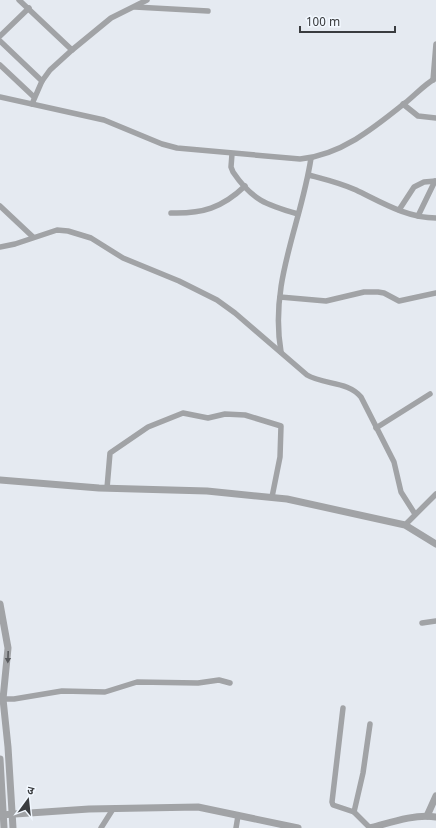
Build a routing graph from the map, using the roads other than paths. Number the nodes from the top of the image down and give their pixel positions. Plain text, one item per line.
1 (19, 0) edge
2 (148, 0) edge
3 (133, 7) junction
4 (29, 8) junction
5 (208, 11) dead end
6 (0, 36) edge
7 (0, 41) edge
8 (436, 44) edge
9 (72, 50) junction
10 (0, 65) edge
11 (434, 79) edge
12 (42, 81) junction
13 (0, 97) edge
14 (34, 97) junction
15 (32, 104) junction
16 (403, 104) junction
17 (436, 118) edge
18 (232, 154) junction
19 (312, 158) junction
20 (309, 175) junction
21 (435, 181) edge
22 (245, 186) junction
23 (0, 206) edge
24 (399, 210) junction
25 (171, 213) dead end
26 (298, 214) junction
27 (418, 216) junction
28 (436, 218) edge
29 (33, 237) junction
30 (0, 247) edge
31 (436, 292) edge
32 (280, 296) junction
33 (281, 352) junction
34 (430, 394) dead end
35 (376, 428) junction
36 (0, 480) edge
37 (107, 488) junction
38 (436, 494) edge
39 (272, 497) junction
40 (415, 514) junction
41 (404, 525) junction
42 (436, 544) edge
43 (0, 604) edge
44 (436, 622) edge
45 (422, 623) dead end
46 (230, 683) dead end
47 (1, 699) edge
48 (343, 708) dead end
49 (370, 724) dead end
50 (0, 759) edge
51 (436, 796) edge
52 (113, 809) junction
53 (354, 812) junction
54 (12, 814) junction
55 (2, 815) edge
56 (238, 816) junction
57 (427, 816) junction
58 (436, 817) edge
59 (287, 827) edge
60 (4, 828) edge
61 (13, 828) edge
62 (101, 828) edge
63 (236, 828) edge
64 (298, 828) edge
65 (370, 828) edge

1 - 4 street
2 - 3 street
3 - 5 street
3 - 9 street
4 - 6 street
4 - 9 street
7 - 12 street
8 - 11 street
9 - 12 street
10 - 14 street
11 - 16 street
12 - 14 street
13 - 15 street
14 - 15 street
15 - 18 street
16 - 17 street
16 - 19 street
18 - 19 street
18 - 22 street
19 - 20 street
20 - 24 street
20 - 26 street
21 - 24 street
21 - 27 street
22 - 25 street
22 - 26 street
23 - 29 street
24 - 27 street
26 - 32 street
27 - 28 street
29 - 30 street
29 - 33 street
31 - 32 street
32 - 33 street
33 - 35 street
34 - 35 street
35 - 40 street
36 - 37 street
37 - 39 street
37 - 39 street
38 - 40 street
39 - 41 street
40 - 41 street
41 - 42 street
43 -> 47 street
44 - 45 street
46 - 47 street
47 - 54 street
48 - 53 street
49 - 53 street
50 - 55 street
51 - 57 street
52 - 54 street
52 - 56 street
52 - 62 street
53 - 65 street
54 - 55 street
54 - 61 street
55 - 60 street
56 - 59 street
56 - 63 street
57 - 58 street
57 - 65 street
59 - 64 street

